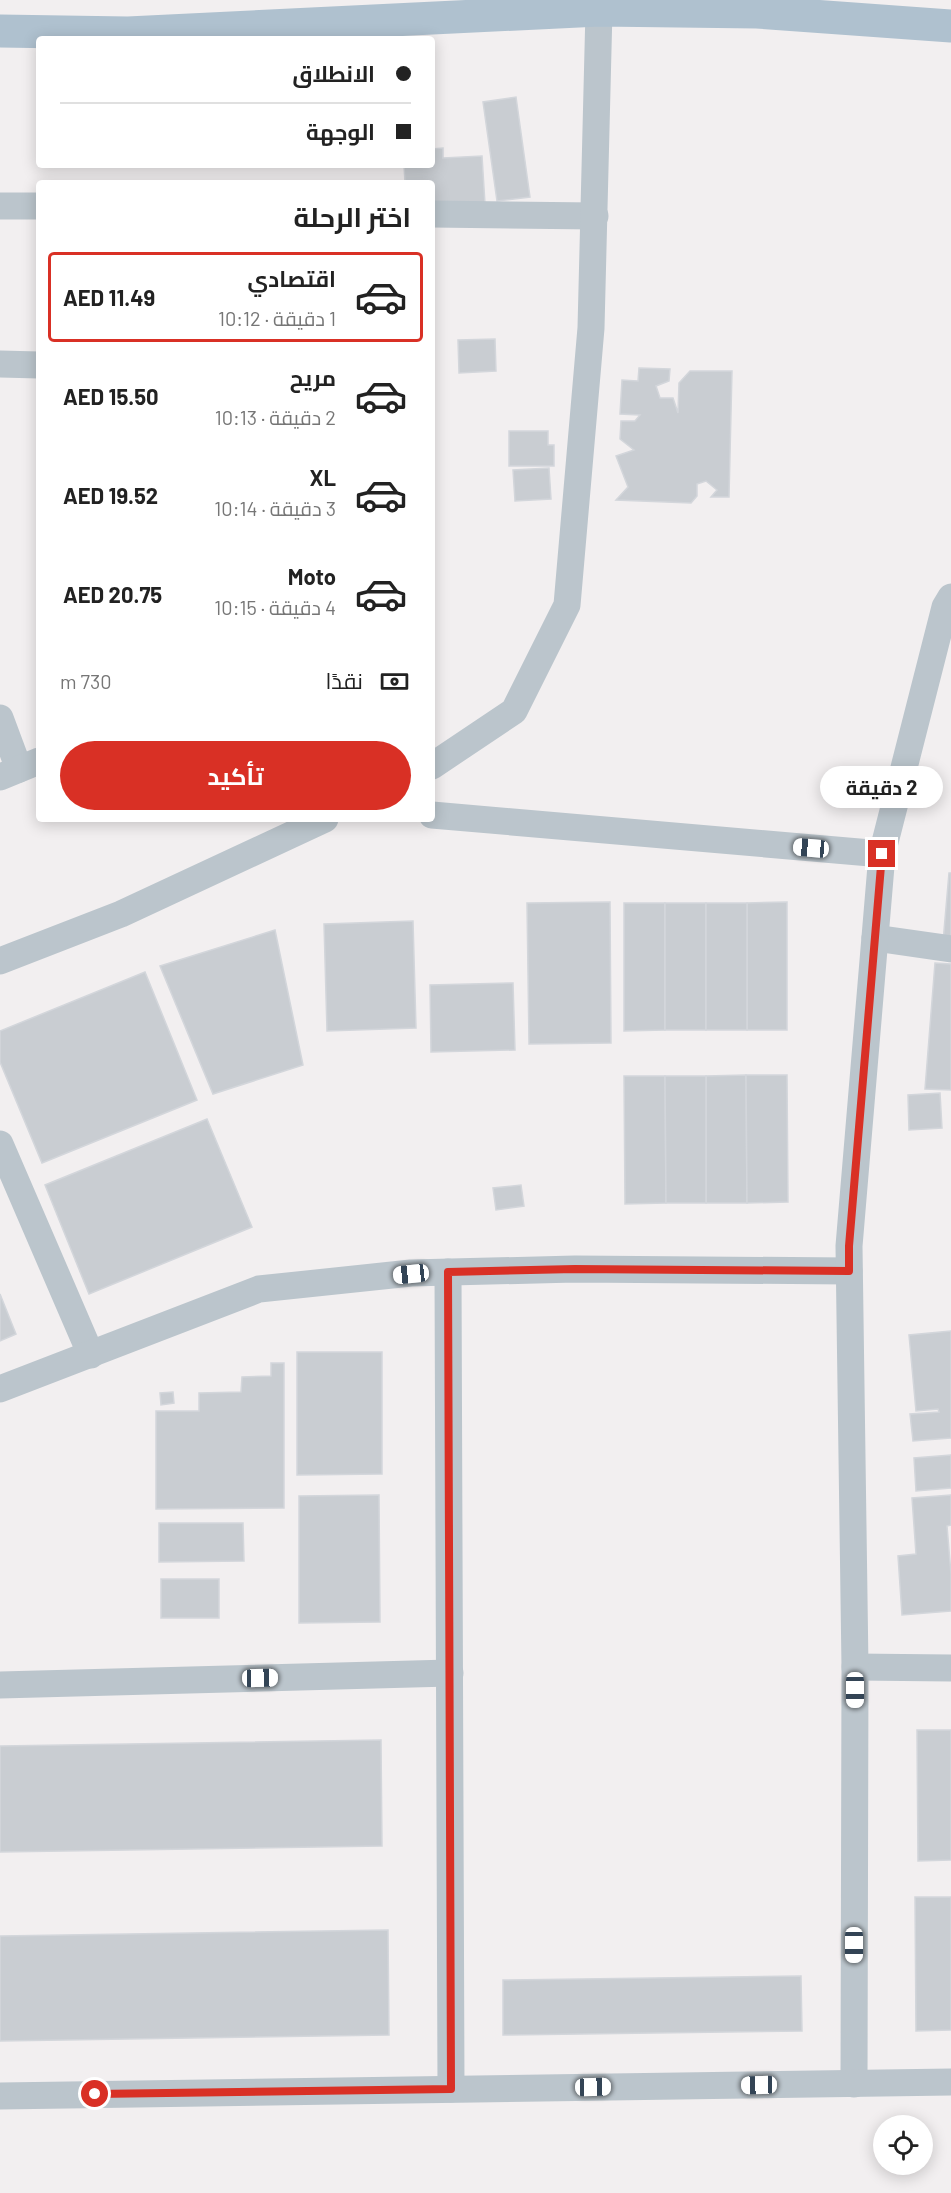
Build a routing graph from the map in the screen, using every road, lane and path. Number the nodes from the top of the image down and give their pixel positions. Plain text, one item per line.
1 (599, 10) junction
2 (951, 26) edge
3 (0, 31) edge
4 (0, 206) edge
5 (36, 206) edge
6 (435, 214) edge
7 (595, 216) junction
8 (0, 364) edge
9 (36, 365) edge
10 (951, 597) edge
11 (0, 718) edge
12 (435, 764) edge
13 (19, 769) edge
14 (435, 815) edge
15 (319, 822) edge
16 (882, 854) junction
17 (875, 938) junction
18 (951, 949) edge
19 (0, 961) edge
20 (0, 1144) edge
21 (849, 1271) junction
22 (448, 1272) junction
23 (91, 1355) junction
24 (0, 1389) edge
25 (855, 1667) junction
26 (951, 1668) edge
27 (450, 1673) junction
28 (0, 1685) edge
29 (951, 2082) edge
30 (854, 2084) junction
31 (451, 2089) junction
32 (0, 2096) edge

1 - 2 main road
1 - 3 main road
1 - 7 street
4 - 5 street
6 - 7 street
7 - 12 street
8 - 9 street
10 - 16 street
11 - 13 street
14 - 16 street
15 - 19 street
16 - 17 street
17 - 18 street
17 - 21 street
20 - 23 street
21 - 22 street
21 - 25 street
22 - 23 street
22 - 27 street
23 - 24 street
25 - 26 street
25 - 30 street
27 - 28 street
27 - 31 street
29 - 30 street
30 - 31 street
31 - 32 street

